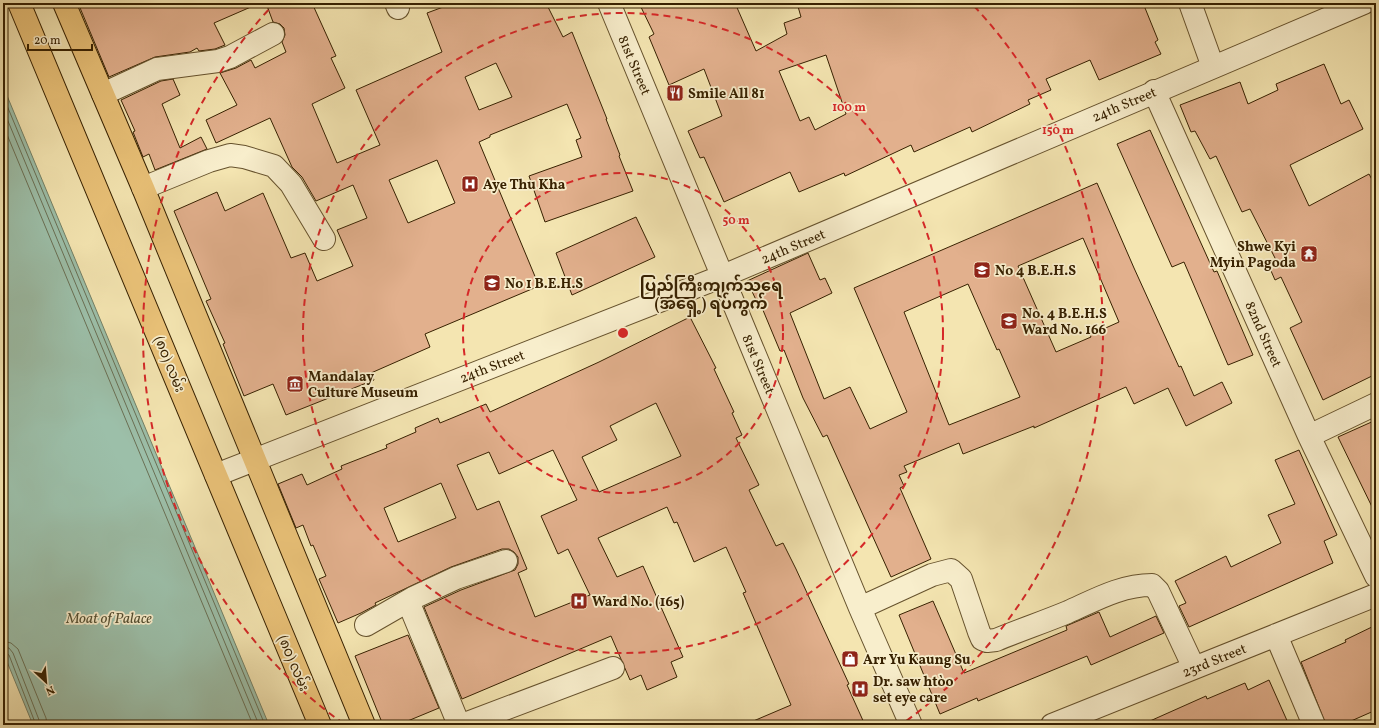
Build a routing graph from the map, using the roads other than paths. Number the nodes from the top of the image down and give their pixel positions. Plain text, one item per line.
1 (19, 3) edge
2 (64, 3) edge
3 (609, 3) edge
4 (1190, 3) edge
5 (1364, 3) edge
6 (273, 34) dead end
7 (1213, 67) junction
8 (1154, 91) junction
9 (103, 94) junction
10 (143, 188) junction
11 (324, 238) dead end
12 (723, 276) junction
13 (1376, 404) edge
14 (1309, 436) junction
15 (255, 459) junction
16 (216, 475) junction
17 (506, 561) dead end
18 (1376, 576) edge
19 (1376, 596) edge
20 (408, 601) junction
21 (860, 608) junction
22 (366, 625) dead end
23 (1276, 635) junction
24 (613, 668) dead end
25 (1194, 668) junction
26 (320, 725) edge
27 (364, 725) edge
28 (461, 725) edge
29 (911, 725) edge
30 (1052, 725) edge
31 (1314, 725) edge

1 - 16 main road, (၈၀) လမ်း
2 - 9 main road
3 - 12 street, 81st Street
4 - 7 street
5 - 7 street, 24th Street
6 - 9 street
7 - 8 street, 24th Street
8 - 12 street, 24th Street
8 - 14 street, 82nd Street
9 - 10 main road
10 - 11 street
10 - 15 main road
12 - 15 street, 24th Street
12 - 21 street, 81st Street
13 - 14 street
14 - 18 street, 82nd Street
15 - 16 street, 24th Street
15 - 27 main road
16 - 26 main road, (၈၀) လမ်း
17 - 20 street
19 - 23 street, 23rd Street
20 - 22 street
20 - 28 street
21 - 25 street
21 - 29 street, 81st Street
23 - 25 street, 23rd Street
23 - 31 street
24 - 28 street
25 - 30 street, 23rd Street

